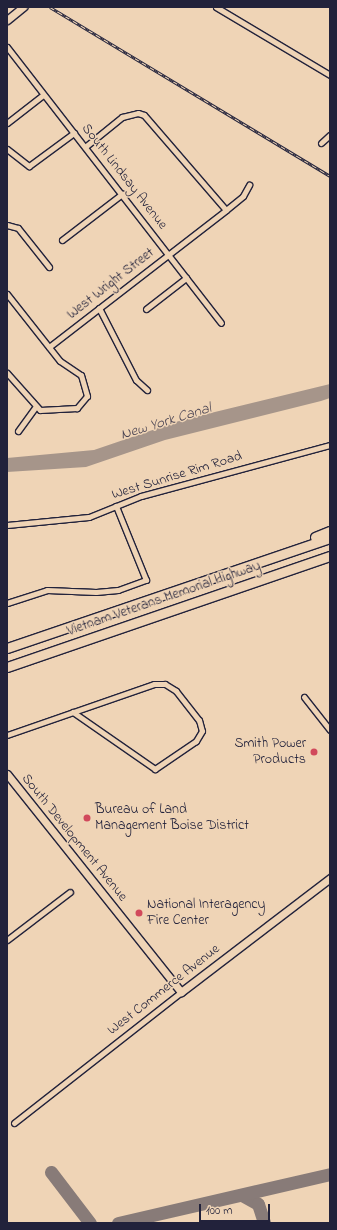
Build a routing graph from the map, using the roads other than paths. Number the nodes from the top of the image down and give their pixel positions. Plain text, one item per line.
1 (23, 7) edge
2 (216, 7) edge
3 (7, 20) edge
4 (7, 47) edge
5 (330, 74) edge
6 (43, 95) junction
7 (7, 123) edge
8 (74, 133) junction
9 (330, 135) edge
10 (321, 143) dead end
11 (85, 147) junction
12 (7, 149) edge
13 (249, 185) dead end
14 (122, 194) junction
15 (226, 210) junction
16 (7, 225) edge
17 (62, 240) dead end
18 (169, 254) junction
19 (49, 268) dead end
20 (186, 278) junction
21 (7, 294) edge
22 (99, 308) junction
23 (146, 309) dead end
24 (221, 323) dead end
25 (49, 347) junction
26 (7, 373) edge
27 (147, 390) dead end
28 (35, 408) junction
29 (18, 431) dead end
30 (330, 445) edge
31 (116, 506) junction
32 (7, 525) edge
33 (330, 531) edge
34 (330, 538) edge
35 (330, 556) edge
36 (330, 563) edge
37 (209, 598) junction
38 (151, 599) junction
39 (7, 603) edge
40 (7, 648) edge
41 (7, 667) edge
42 (304, 697) dead end
43 (73, 712) junction
44 (330, 730) edge
45 (7, 734) edge
46 (7, 774) edge
47 (330, 878) edge
48 (70, 892) dead end
49 (7, 940) edge
50 (181, 992) junction
51 (14, 1123) dead end

1 - 3 street
2 - 5 street
4 - 6 street, South Lindsay Avenue
6 - 7 street
6 - 8 street, South Lindsay Avenue
8 - 11 street, South Lindsay Avenue
8 - 12 street
9 - 10 street
11 - 14 street, South Lindsay Avenue
11 - 15 street
13 - 15 street, West Wright Street
14 - 17 street
14 - 18 street, South Lindsay Avenue
15 - 18 street, West Wright Street
16 - 19 street
18 - 20 street, South Lindsay Avenue
18 - 22 street, West Wright Street
20 - 23 street
20 - 24 street, South Lindsay Avenue
21 - 25 street
22 - 25 street, West Wright Street
22 - 27 street
25 - 28 street
26 - 28 street
28 - 29 street
30 - 31 street, West Sunrise Rim Road
31 - 32 street, West Sunrise Rim Road
31 - 39 street
33 - 38 highway
34 - 38 highway, Vietnam Veterans Memorial Highway
35 - 37 highway, Vietnam Veterans Memorial Highway
36 - 37 highway
37 - 41 highway, Vietnam Veterans Memorial Highway
38 - 40 highway, Vietnam Veterans Memorial Highway
42 - 44 street
43 - 43 street
43 - 45 street
46 - 50 street, South Development Avenue
47 - 50 street, West Commerce Avenue
48 - 49 street
50 - 51 street, West Commerce Avenue

